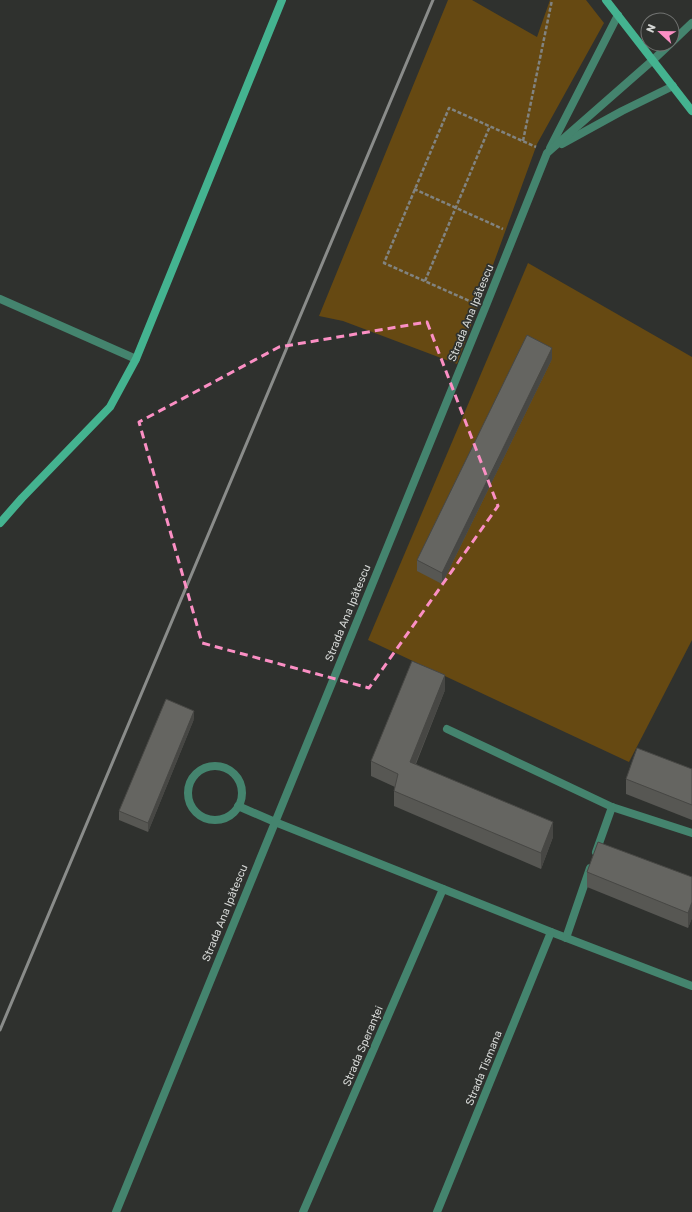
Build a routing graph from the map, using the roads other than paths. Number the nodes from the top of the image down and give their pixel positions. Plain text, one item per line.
1 (282, 0) edge
2 (606, 0) edge
3 (618, 15) junction
4 (692, 23) edge
5 (680, 34) edge
6 (662, 52) edge
7 (653, 60) junction
8 (673, 86) junction
9 (692, 111) edge
10 (547, 152) junction
11 (0, 299) edge
12 (136, 359) junction
13 (0, 523) edge
14 (447, 729) dead end
15 (238, 806) junction
16 (612, 807) junction
17 (275, 822) junction
18 (692, 833) edge
19 (443, 889) junction
20 (552, 932) junction
21 (566, 938) junction
22 (691, 984) edge
23 (116, 1212) edge
24 (303, 1212) edge
25 (437, 1212) edge

1 - 12 main road
2 - 3 main road
3 - 7 main road
3 - 10 street
4 - 5 street
6 - 7 street, Strada Ana Ipătescu
7 - 8 main road
7 - 10 street, Strada Ana Ipătescu
8 - 9 main road
8 - 10 street
10 - 17 street, Strada Ana Ipătescu
11 - 12 street
12 - 13 main road
14 - 16 street
15 - 15 street
15 - 17 street
16 - 18 street
16 - 21 street
17 - 19 street
17 - 23 street, Strada Ana Ipătescu
19 - 20 street
19 - 24 street, Strada Speranței
20 - 21 street
20 - 25 street, Strada Tismana
21 - 22 street

